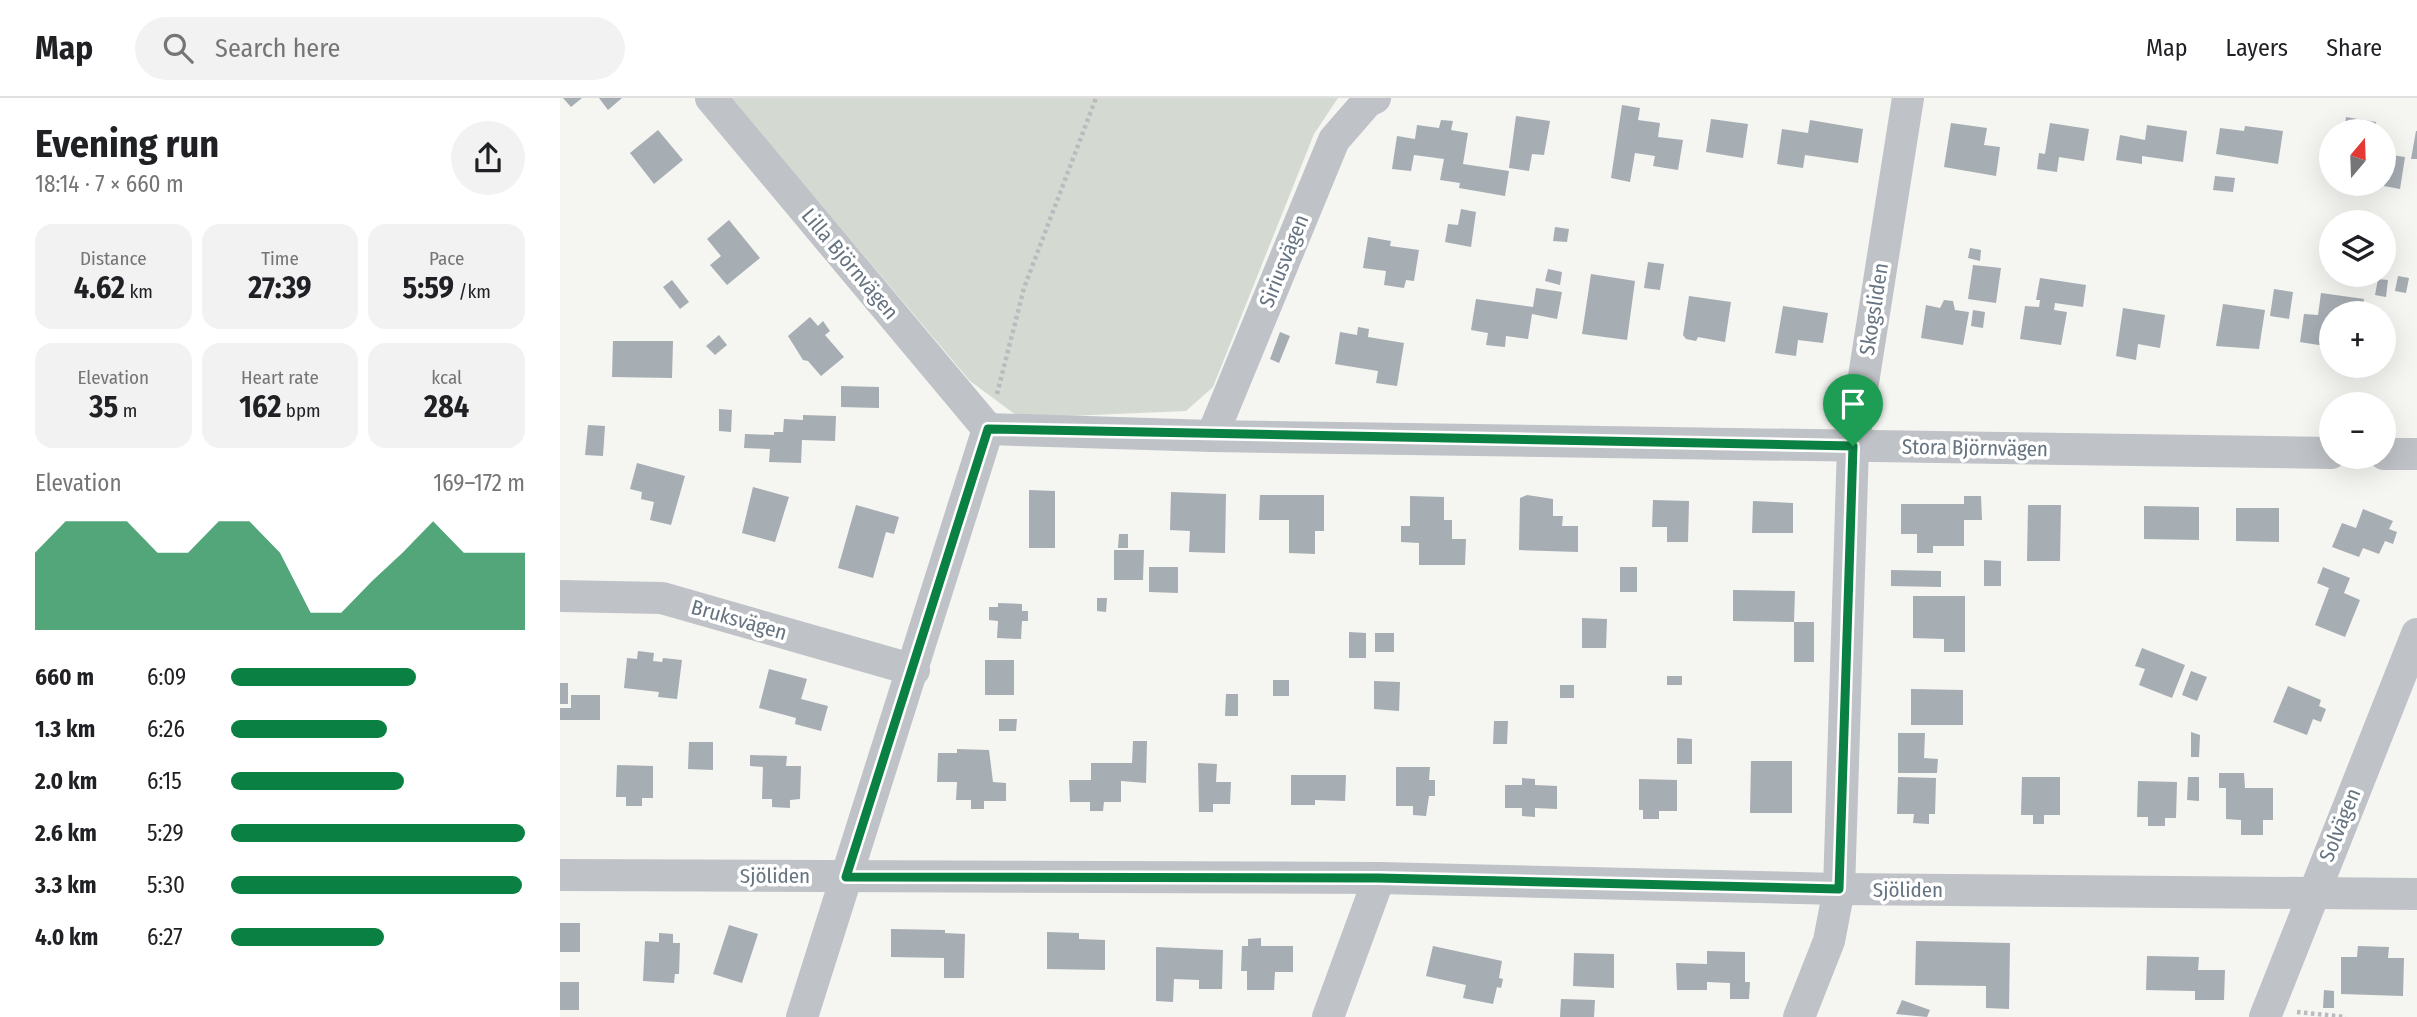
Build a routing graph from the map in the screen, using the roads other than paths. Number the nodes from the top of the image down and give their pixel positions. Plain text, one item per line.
1 (711, 98) edge
2 (1375, 98) edge
3 (1908, 98) edge
4 (988, 429) junction
5 (1212, 436) junction
6 (1853, 446) junction
7 (2319, 453) edge
8 (2396, 454) edge
9 (2417, 454) edge
10 (560, 596) edge
11 (2417, 634) edge
12 (914, 670) junction
13 (560, 874) edge
14 (846, 877) junction
15 (1379, 878) junction
16 (1839, 889) junction
17 (2314, 892) junction
18 (2417, 894) edge
19 (2267, 1013) edge
20 (802, 1017) edge
21 (1328, 1017) edge
22 (1799, 1017) edge

1 - 4 street, Lilla Björnvägen
2 - 5 street, Siriusvägen
3 - 6 street, Skogsliden
4 - 5 street, Stora Björnvägen
4 - 12 street
5 - 6 street, Stora Björnvägen
6 - 7 street, Stora Björnvägen
6 - 16 street, Skogsliden
8 - 9 street
10 - 12 street, Bruksvägen
11 - 17 street, Solvägen
12 - 14 street
13 - 14 street, Sjöliden
14 - 15 street, Sjöliden
14 - 20 street
15 - 16 street, Sjöliden
15 - 21 street
16 - 17 street, Sjöliden
16 - 22 street, Skogsliden
17 - 18 street, Sjöliden
17 - 19 street, Solvägen

